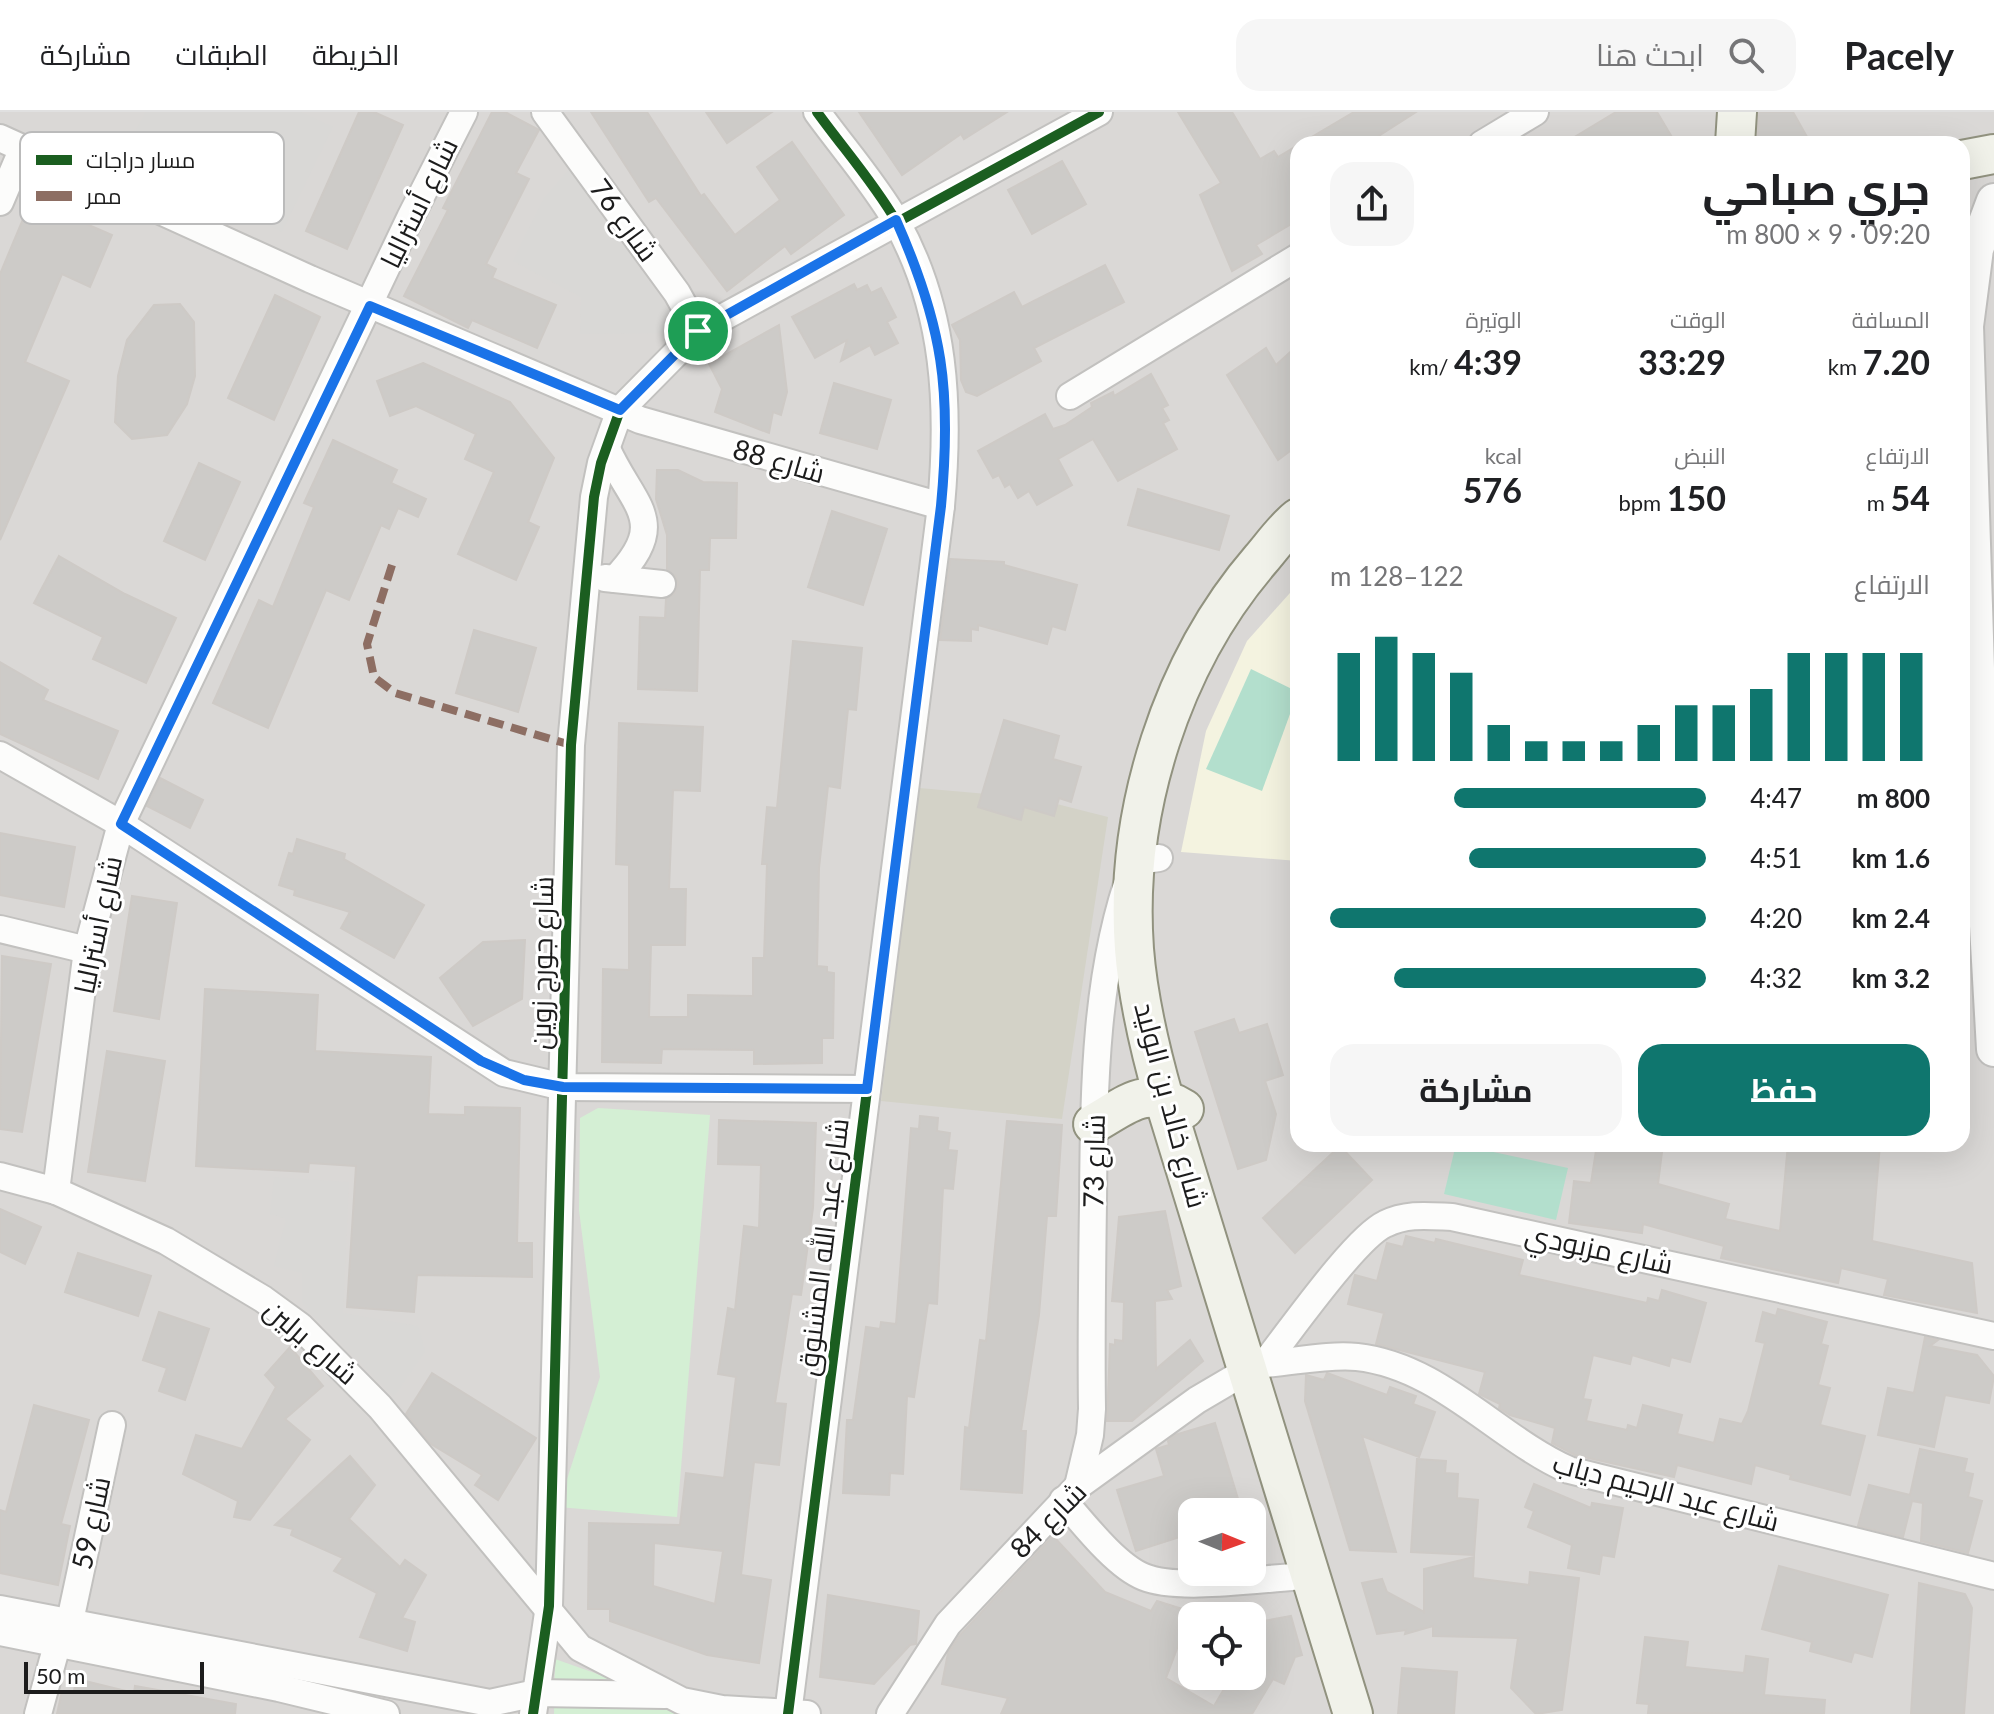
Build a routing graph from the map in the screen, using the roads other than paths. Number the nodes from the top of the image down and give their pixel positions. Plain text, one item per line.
1 (464, 112) edge
2 (545, 112) edge
3 (817, 112) edge
4 (1099, 112) edge
5 (1535, 112) edge
6 (1737, 112) edge
7 (1495, 136) edge
8 (1736, 136) edge
9 (12, 143) edge
10 (1994, 154) edge
11 (1970, 158) edge
12 (1994, 179) edge
13 (1970, 184) edge
14 (1994, 201) edge
15 (0, 202) edge
16 (896, 220) junction
17 (190, 224) edge
18 (1290, 262) edge
19 (1970, 284) edge
20 (370, 306) junction
21 (698, 331) junction
22 (1070, 396) dead end
23 (1970, 408) edge
24 (620, 410) junction
25 (607, 449) junction
26 (941, 506) junction
27 (1290, 527) edge
28 (1290, 558) edge
29 (586, 576) junction
30 (615, 579) junction
31 (662, 584) dead end
32 (1985, 634) edge
33 (0, 755) edge
34 (121, 824) junction
35 (1988, 855) edge
36 (1148, 859) junction
37 (0, 929) edge
38 (87, 950) junction
39 (1994, 1049) edge
40 (563, 1087) junction
41 (867, 1089) junction
42 (1177, 1105) junction
43 (1093, 1124) junction
44 (0, 1176) edge
45 (56, 1191) junction
46 (1994, 1336) edge
47 (1256, 1367) junction
48 (112, 1425) dead end
49 (1071, 1493) junction
50 (1310, 1576) junction
51 (1994, 1576) edge
52 (549, 1606) junction
53 (0, 1609) edge
54 (70, 1621) junction
55 (0, 1632) edge
56 (57, 1645) junction
57 (665, 1695) junction
58 (534, 1704) edge
59 (38, 1714) edge
60 (386, 1714) edge
61 (794, 1714) edge
62 (890, 1714) edge
63 (1353, 1714) edge
64 (1373, 1714) edge

1 - 20 street, شارع أستراليا
2 - 21 street, شارع 76
3 - 16 street, شارع عبد الله المشنوق
4 - 16 street
5 - 7 street
6 - 8 main road
9 - 15 street
10 - 11 main road
12 - 13 main road
14 - 19 street
16 - 21 street
16 - 26 street, شارع عبد الله المشنوق
17 - 20 street, شارع 88
18 - 22 street
20 - 24 street, شارع 88
20 - 34 street, شارع أستراليا
21 - 24 street
23 - 32 street
24 - 25 street, شارع جورج زوين
24 - 26 street, شارع 88
25 - 29 street, شارع جورج زوين
25 - 30 street
26 - 41 street, شارع عبد الله المشنوق
27 - 36 main road, شارع خالد بن الوليد
28 - 36 main road, شارع خالد بن الوليد
29 - 30 street
29 - 40 street, شارع جورج زوين
30 - 31 street
32 - 35 street
33 - 34 street
34 - 38 street, شارع أستراليا
34 - 40 street
35 - 39 street
36 - 42 main road, شارع خالد بن الوليد
36 - 43 street, شارع 73
37 - 38 street
38 - 45 street, شارع أستراليا
40 - 41 street
40 - 52 street, شارع جورج زوين
41 - 61 street, شارع عبد الله المشنوق
42 - 43 main road
42 - 47 main road, شارع خالد بن الوليد
43 - 49 street, شارع 73
44 - 45 street, شارع برلين
45 - 52 street, شارع برلين
46 - 47 street, شارع مزبودي
47 - 49 street, شارع 84
47 - 50 main road, شارع خالد بن الوليد
47 - 51 street, شارع عبد الرحيم دياب
47 - 64 main road, شارع خالد بن الوليد
48 - 54 street, شارع 59
49 - 50 street
49 - 62 street, شارع 84
50 - 63 main road, شارع خالد بن الوليد
52 - 57 street, شارع برلين
52 - 58 street, شارع جورج زوين
53 - 54 street
54 - 58 street
55 - 56 street
56 - 59 street
56 - 60 street
57 - 58 street
57 - 61 street

